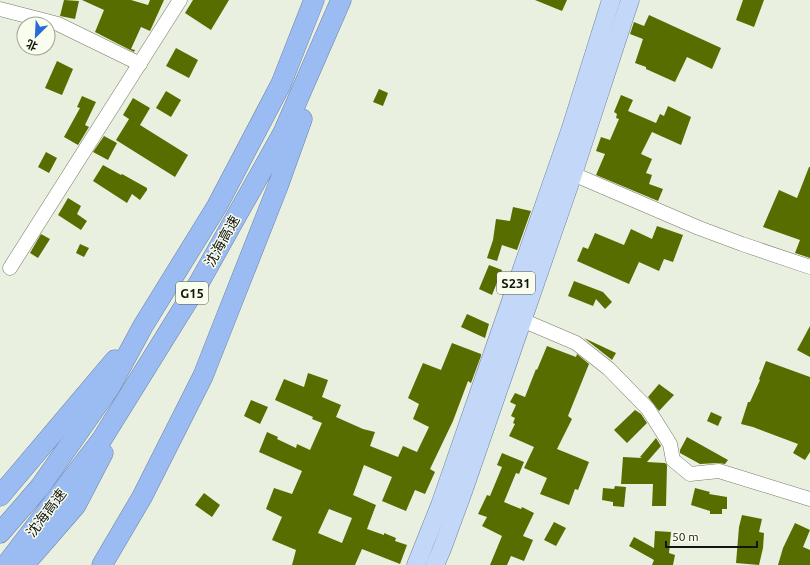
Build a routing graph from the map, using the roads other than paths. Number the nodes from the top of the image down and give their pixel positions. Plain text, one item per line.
1 (180, 0) edge
2 (314, 0) edge
3 (342, 0) edge
4 (611, 0) edge
5 (630, 0) edge
6 (0, 9) edge
7 (140, 64) junction
8 (573, 174) junction
9 (810, 267) edge
10 (10, 268) dead end
11 (522, 320) junction
12 (143, 326) junction
13 (164, 340) junction
14 (0, 496) edge
15 (810, 499) edge
16 (0, 533) edge
17 (6, 565) edge
18 (24, 565) edge
19 (102, 565) edge
20 (416, 565) edge
21 (436, 565) edge

1 - 7 street
2 - 12 highway, 沈海高速 / G15
3 - 13 highway, 沈海高速 / G15
3 - 19 highway
4 - 20 main road, S231
5 - 8 main road
6 - 7 street
7 - 10 street
8 - 9 street
8 - 11 main road
11 - 15 street
11 - 21 main road
12 - 14 highway
12 - 16 highway, 沈海高速 / G15
13 - 17 highway, 沈海高速 / G15
13 - 18 highway

